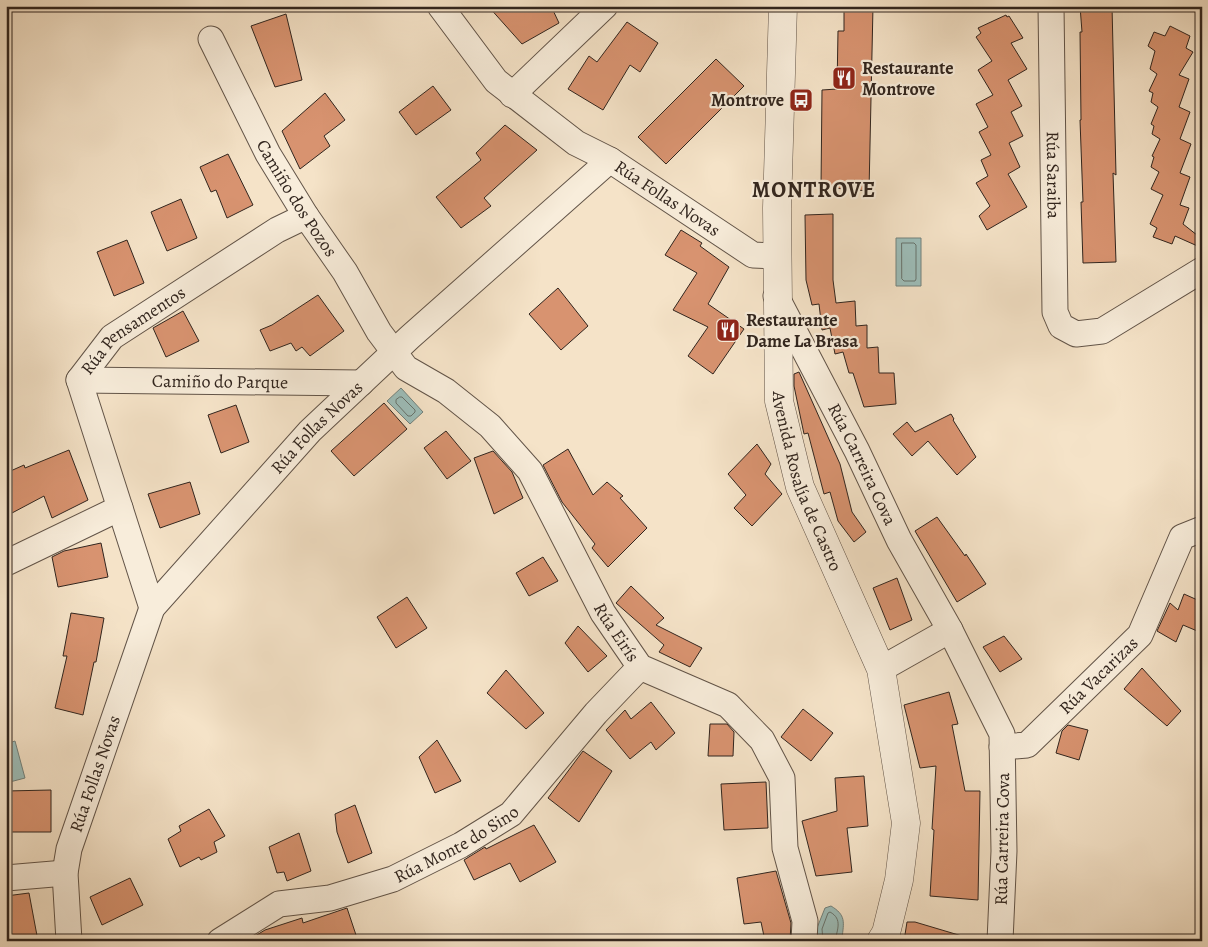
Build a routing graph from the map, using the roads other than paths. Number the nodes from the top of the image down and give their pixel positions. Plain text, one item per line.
1 (440, 6) edge
2 (605, 6) edge
3 (783, 6) edge
4 (1051, 6) edge
5 (212, 38) dead end
6 (512, 95) junction
7 (610, 160) junction
8 (306, 216) junction
9 (776, 256) junction
10 (1202, 270) edge
11 (776, 296) junction
12 (395, 351) junction
13 (79, 380) junction
14 (361, 383) junction
15 (120, 508) junction
16 (1202, 529) edge
17 (6, 563) edge
18 (152, 608) junction
19 (950, 630) junction
20 (640, 667) junction
21 (881, 669) junction
22 (1002, 747) junction
23 (65, 874) junction
24 (6, 878) edge
25 (69, 941) edge
26 (220, 941) edge
27 (804, 941) edge
28 (881, 941) edge
29 (1000, 941) edge

1 - 6 street
2 - 6 street
3 - 9 street, Avenida Rosalía de Castro
4 - 10 street, Rúa Saraiba
5 - 8 street, Camiño dos Pozos
6 - 7 street
7 - 9 street, Rúa Follas Novas
7 - 12 street, Rúa Follas Novas
8 - 12 street, Camiño dos Pozos
8 - 13 street, Rúa Pensamentos
9 - 11 street, Avenida Rosalía de Castro
11 - 19 street, Rúa Carreira Cova
11 - 21 street, Avenida Rosalía de Castro
12 - 14 street, Rúa Follas Novas
12 - 20 street, Rúa Eirís
13 - 14 street, Camiño do Parque
13 - 15 street, Rúa Pensamentos
14 - 18 street, Rúa Follas Novas
15 - 17 street
15 - 18 street, Rúa Pensamentos
16 - 22 street, Rúa Vacarizas
18 - 23 street, Rúa Follas Novas
19 - 21 street
19 - 22 street, Rúa Carreira Cova
20 - 26 street, Rúa Monte do Sino
20 - 27 street, Rúa Eirís
21 - 28 street, Avenida Rosalía de Castro
22 - 29 street, Rúa Carreira Cova
23 - 24 street
23 - 25 street, Rúa Follas Novas

